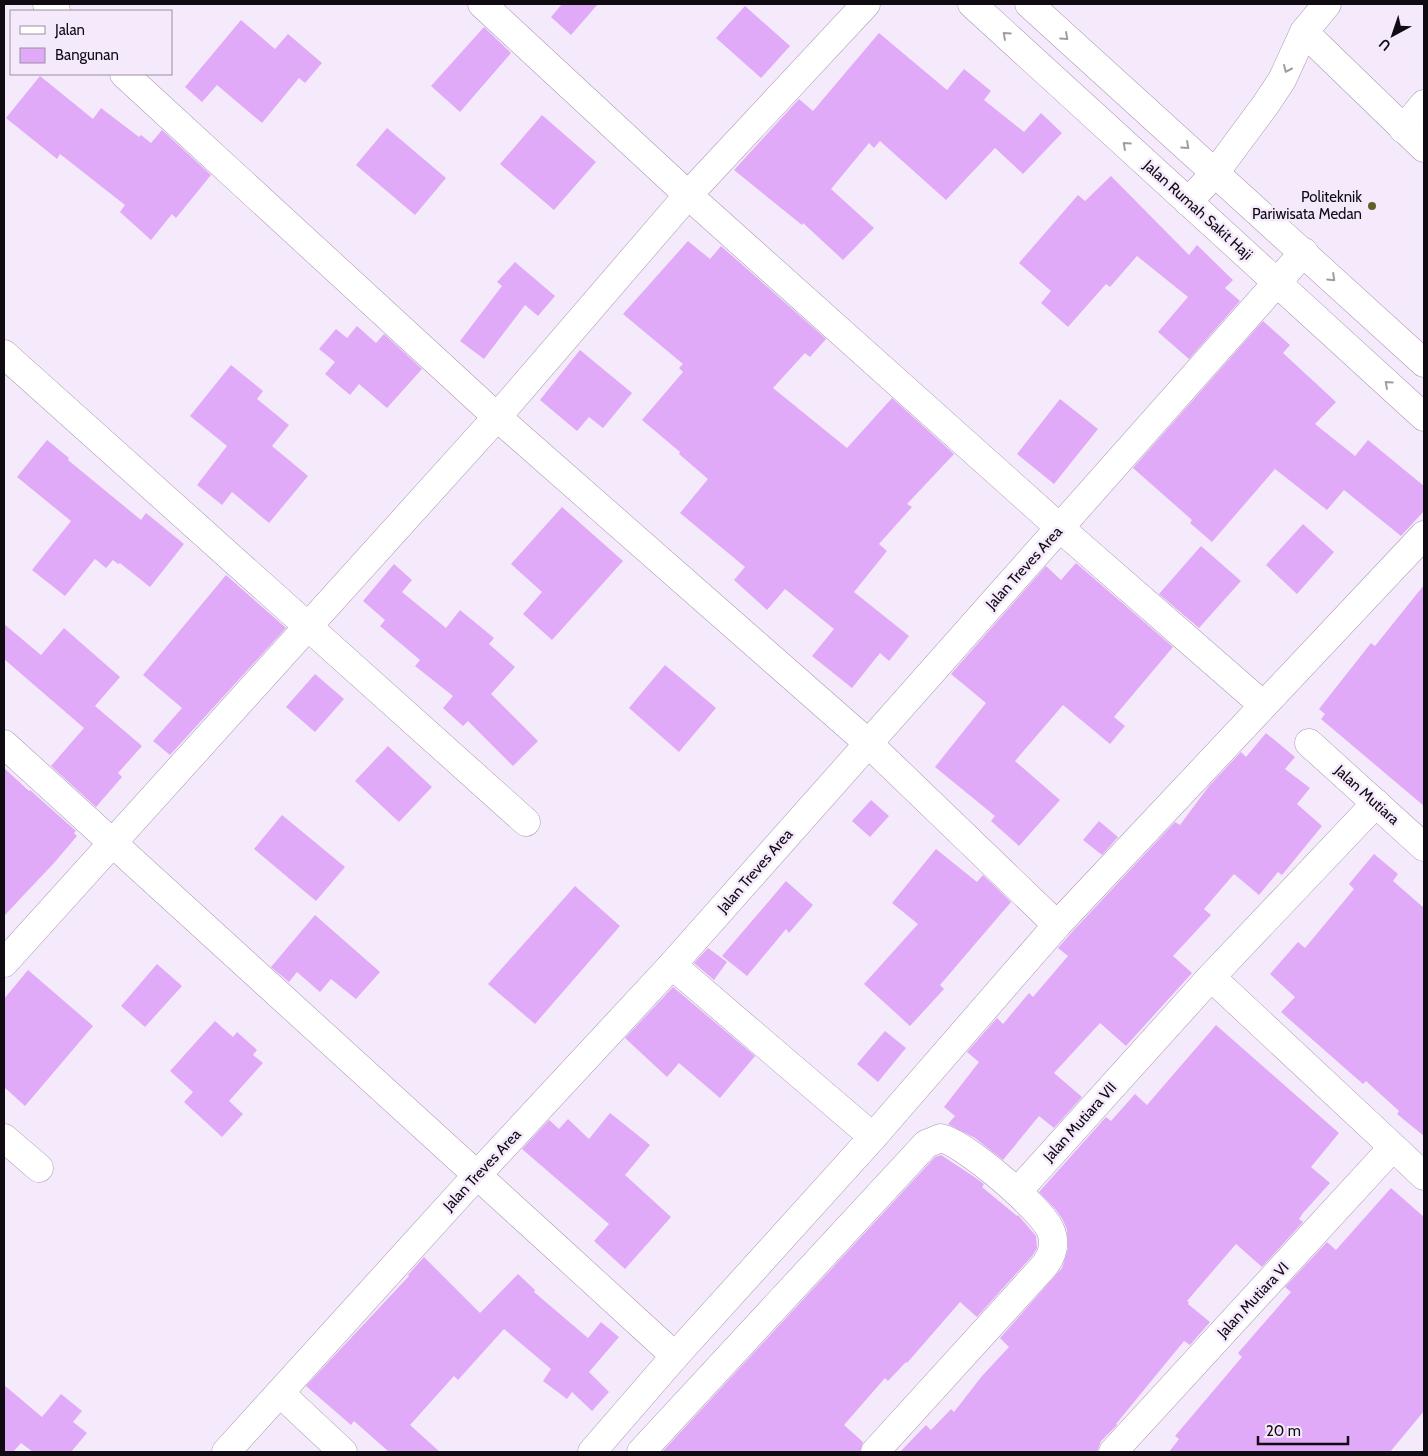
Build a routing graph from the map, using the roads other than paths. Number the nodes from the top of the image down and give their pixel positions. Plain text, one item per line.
1 (482, 4) edge
2 (866, 4) edge
3 (972, 4) edge
4 (1029, 4) edge
5 (1327, 4) edge
6 (1304, 32) junction
7 (125, 75) edge
8 (1424, 104) edge
9 (1404, 129) junction
10 (1424, 148) edge
11 (1216, 173) junction
12 (688, 195) junction
13 (1188, 202) junction
14 (1304, 252) junction
15 (1277, 282) junction
16 (4, 354) edge
17 (1424, 363) edge
18 (497, 417) junction
19 (1424, 417) edge
20 (1060, 528) junction
21 (1424, 535) edge
22 (308, 625) junction
23 (1263, 705) junction
24 (868, 743) junction
25 (1309, 743) dead end
26 (4, 744) edge
27 (1376, 803) junction
28 (526, 822) dead end
29 (111, 843) junction
30 (1424, 848) edge
31 (1057, 925) junction
32 (4, 963) edge
33 (672, 965) junction
34 (1211, 978) junction
35 (4, 1138) edge
36 (873, 1138) junction
37 (1393, 1148) junction
38 (39, 1168) dead end
39 (478, 1174) junction
40 (1424, 1176) edge
41 (1017, 1192) junction
42 (675, 1356) junction
43 (280, 1393) junction
44 (226, 1452) edge
45 (343, 1452) edge
46 (592, 1452) edge
47 (641, 1452) edge
48 (876, 1452) edge
49 (1113, 1452) edge

1 - 12 street
2 - 12 street
13 -> 3 street, Jalan Rumah Sakit Haji
4 -> 11 street
5 - 6 street
6 - 9 street
6 -> 11 street
7 - 18 street
8 - 9 street
9 - 10 street
11 - 13 street
11 - 14 street
12 - 18 street
12 - 20 street
13 - 15 street, Jalan Rumah Sakit Haji
14 - 15 street, Jalan Treves Area
14 -> 17 street
19 -> 15 street, Jalan Rumah Sakit Haji
15 - 20 street, Jalan Treves Area
16 - 22 street
18 - 22 street
18 - 24 street
20 - 23 street
20 - 24 street, Jalan Treves Area
21 - 23 street
22 - 28 street
22 - 29 street
23 - 31 street
24 - 31 street
24 - 33 street, Jalan Treves Area
25 - 27 street, Jalan Mutiara
26 - 29 street
27 - 30 street, Jalan Mutiara
27 - 34 street, Jalan Mutiara VII
29 - 32 street
29 - 39 street
31 - 36 street
33 - 36 street
33 - 39 street, Jalan Treves Area
34 - 37 street
34 - 41 street, Jalan Mutiara VII
35 - 38 street
36 - 42 street
37 - 40 street
37 - 49 street, Jalan Mutiara VI
39 - 42 street
39 - 43 street, Jalan Treves Area
41 - 47 street
41 - 48 street
42 - 46 street
43 - 44 street, Jalan Treves Area
43 - 45 street

